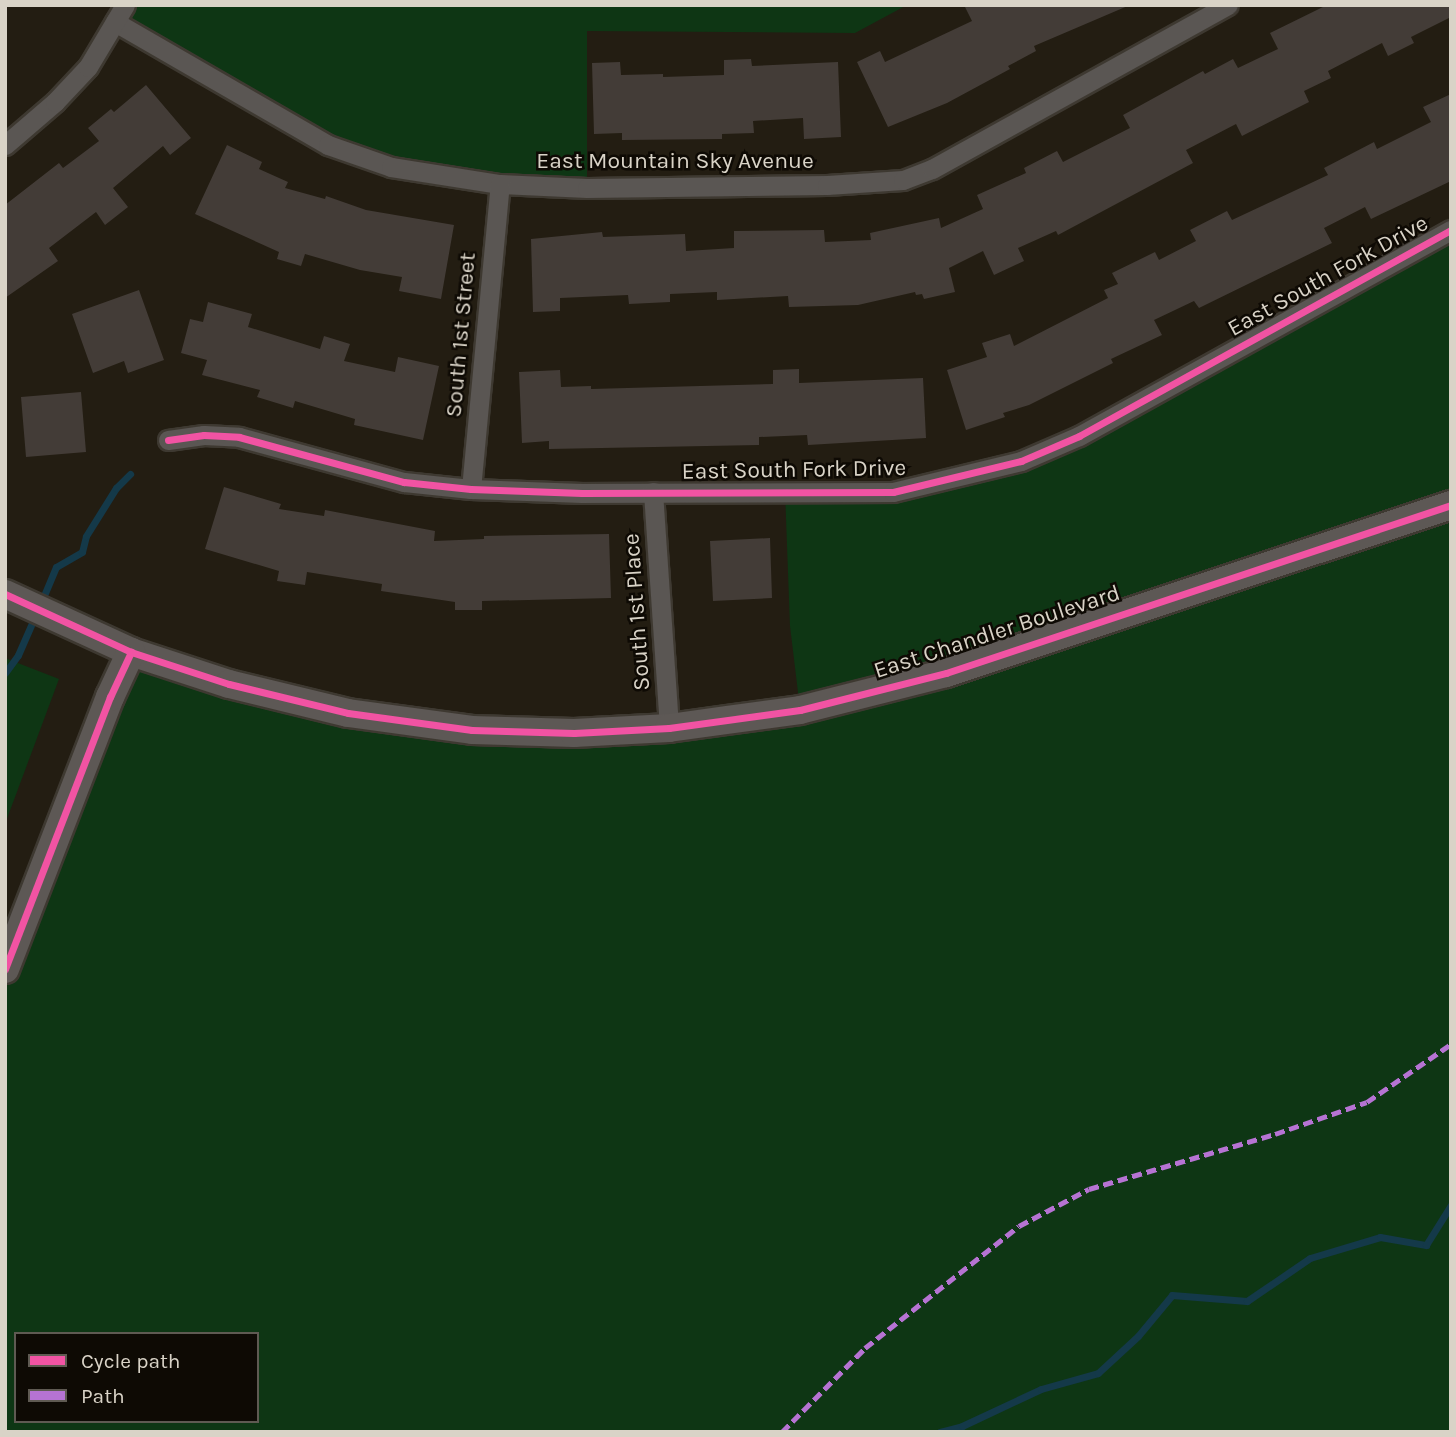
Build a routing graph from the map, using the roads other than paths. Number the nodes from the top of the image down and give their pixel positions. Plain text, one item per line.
1 (1228, 5) edge
2 (120, 14) edge
3 (5, 145) edge
4 (500, 184) junction
5 (1451, 230) edge
6 (168, 440) dead end
7 (471, 489) junction
8 (653, 492) junction
9 (1451, 505) edge
10 (26, 604) edge
11 (131, 652) junction
12 (669, 728) junction
13 (5, 969) edge

1 - 4 street, East Mountain Sky Avenue
2 - 3 street
2 - 4 street, East Mountain Sky Avenue
4 - 7 street, South 1st Street
5 - 8 street, East South Fork Drive
6 - 7 street, East South Fork Drive
7 - 8 street, East South Fork Drive
8 - 12 street, South 1st Place
9 - 12 main road, East Chandler Boulevard
10 - 11 main road, East Chandler Boulevard
11 - 12 main road, East Chandler Boulevard
11 - 13 main road

